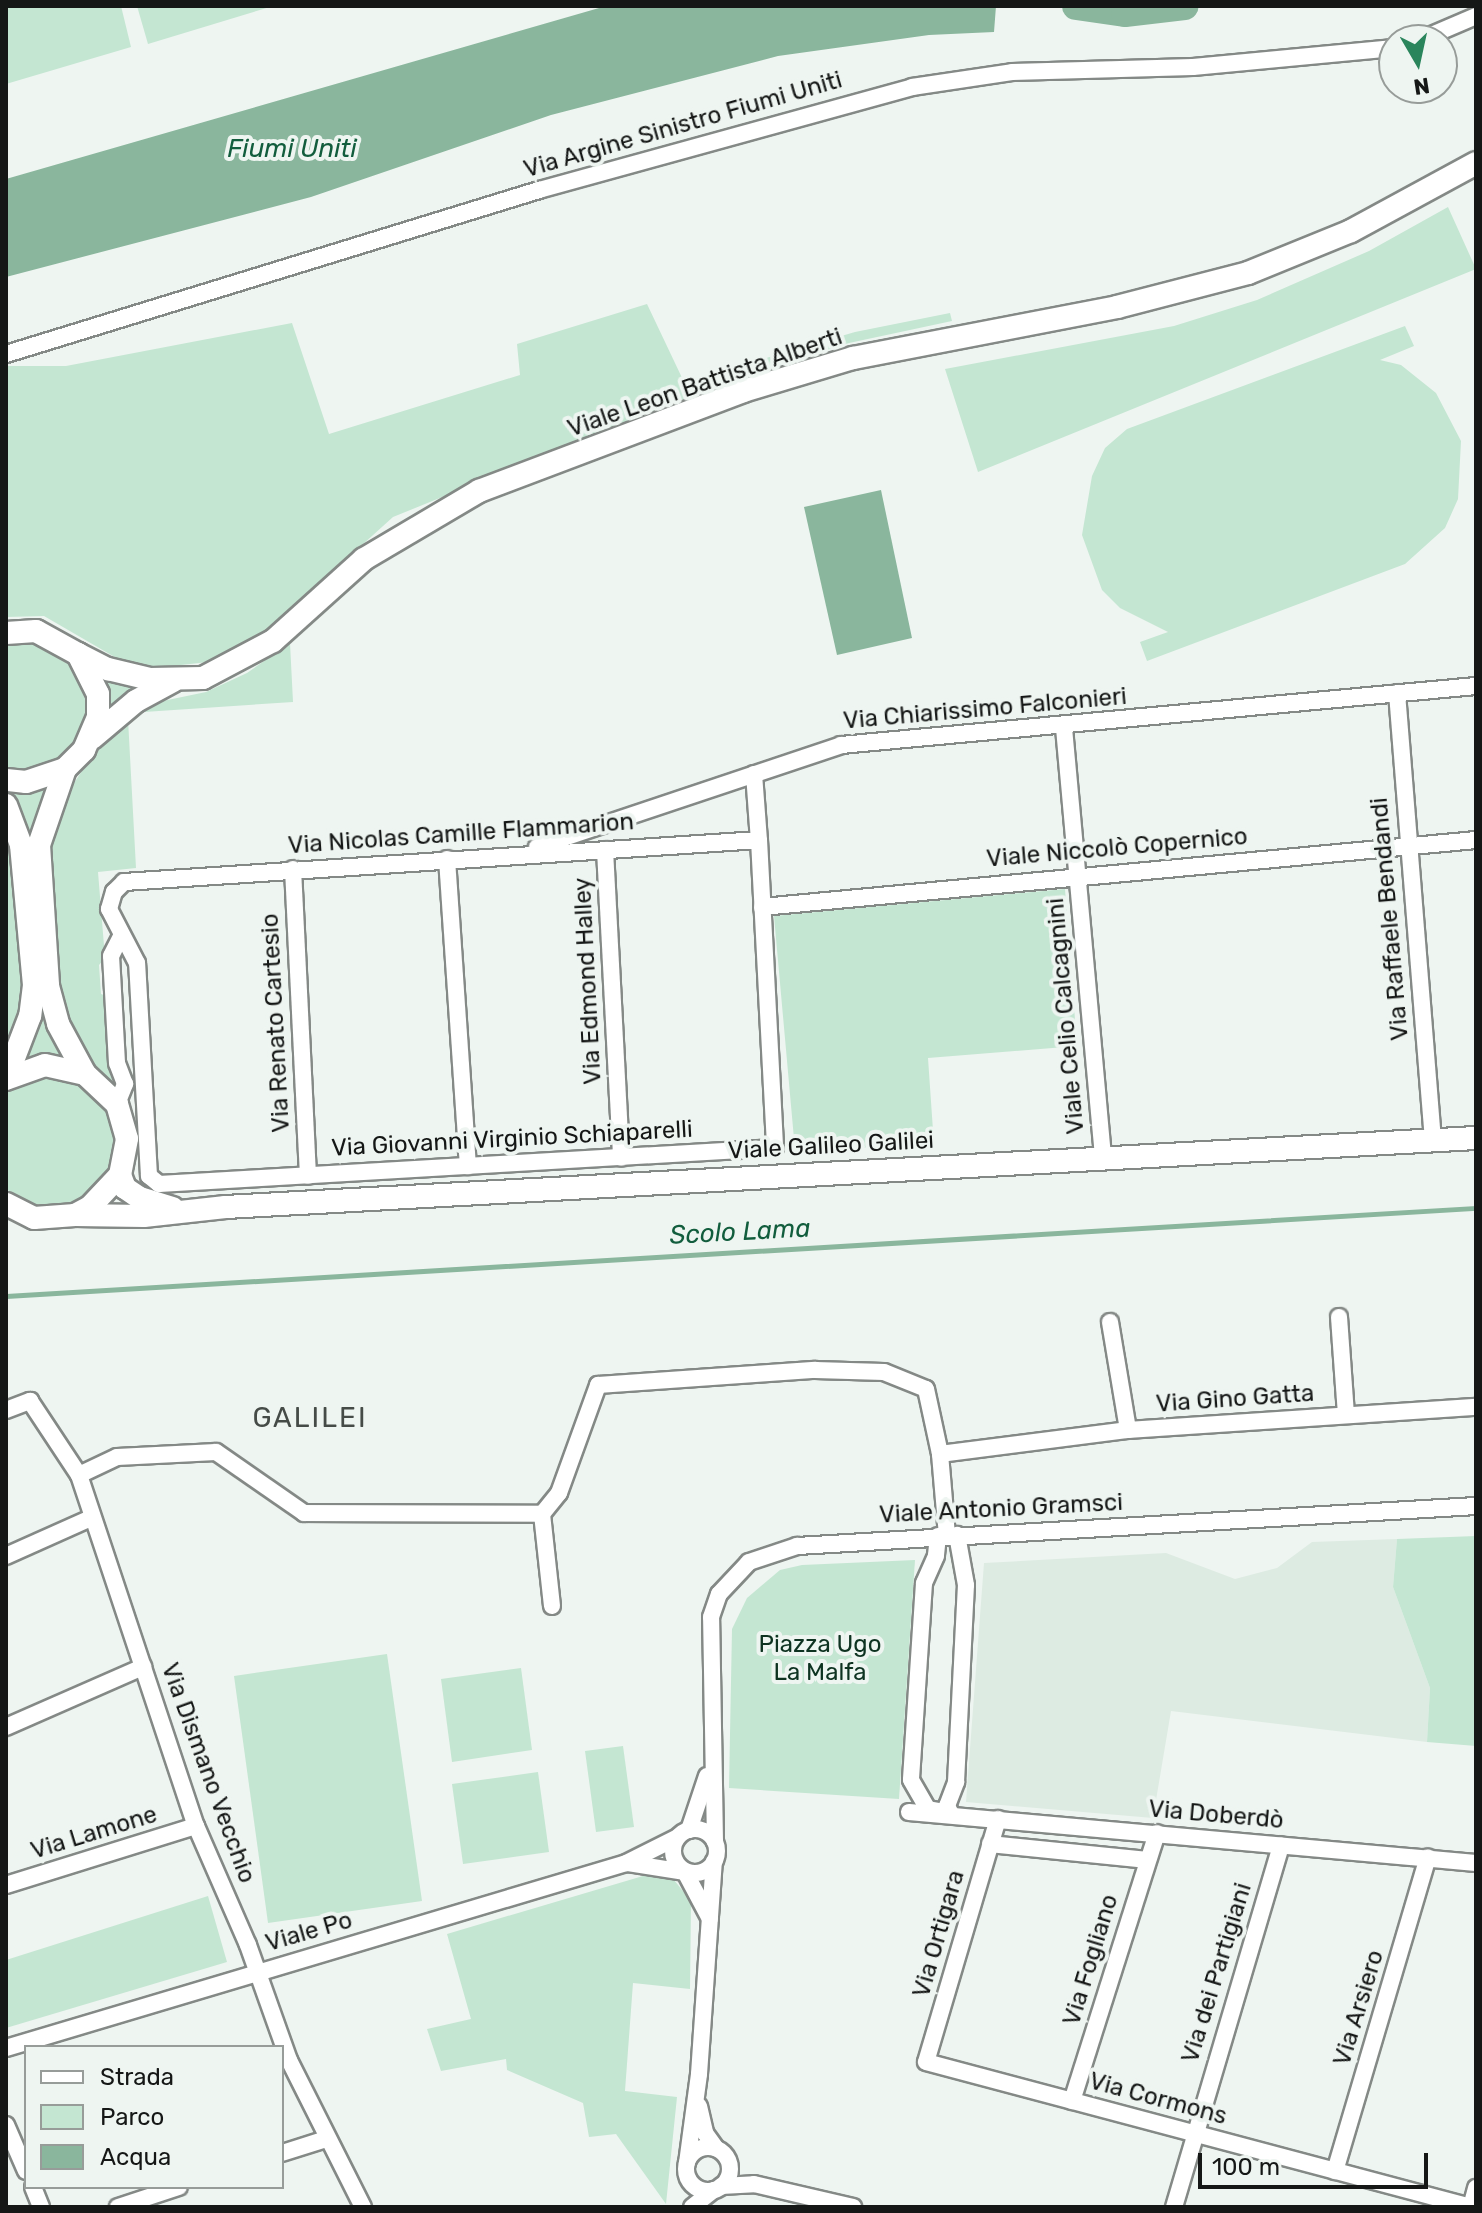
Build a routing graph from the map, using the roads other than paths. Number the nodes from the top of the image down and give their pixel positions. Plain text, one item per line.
1 (1476, 16) edge
2 (1457, 24) edge
3 (1378, 50) edge
4 (1476, 163) edge
5 (6, 354) edge
6 (6, 633) edge
7 (78, 654) junction
8 (173, 681) junction
9 (1476, 686) edge
10 (1397, 693) junction
11 (1064, 728) junction
12 (91, 739) junction
13 (65, 769) junction
14 (754, 774) junction
15 (6, 780) edge
16 (6, 805) edge
17 (759, 840) junction
18 (1476, 840) edge
19 (1406, 846) junction
20 (605, 850) junction
21 (515, 855) junction
22 (447, 859) junction
23 (293, 869) junction
24 (1078, 876) junction
25 (762, 907) junction
26 (121, 936) junction
27 (143, 1068) junction
28 (123, 1072) junction
29 (85, 1074) junction
30 (6, 1079) edge
31 (117, 1104) junction
32 (145, 1113) junction
33 (1476, 1138) edge
34 (127, 1139) junction
35 (1433, 1140) junction
36 (707, 1152) junction
37 (1103, 1156) junction
38 (621, 1158) junction
39 (527, 1163) junction
40 (468, 1166) junction
41 (120, 1175) junction
42 (308, 1176) junction
43 (709, 1179) junction
44 (223, 1180) junction
45 (528, 1189) junction
46 (6, 1204) edge
47 (226, 1207) junction
48 (189, 1209) junction
49 (75, 1215) junction
50 (34, 1218) junction
51 (6, 1221) edge
52 (1339, 1317) dead end
53 (1110, 1322) dead end
54 (1476, 1407) edge
55 (6, 1410) edge
56 (1346, 1415) junction
57 (1128, 1430) junction
58 (940, 1454) junction
59 (79, 1475) junction
60 (1476, 1506) edge
61 (542, 1514) junction
62 (91, 1518) junction
63 (947, 1536) junction
64 (6, 1556) edge
65 (931, 1570) junction
66 (963, 1571) junction
67 (552, 1606) dead end
68 (143, 1667) junction
69 (6, 1727) edge
70 (711, 1767) junction
71 (953, 1788) junction
72 (918, 1792) junction
73 (909, 1812) dead end
74 (951, 1814) junction
75 (998, 1819) junction
76 (196, 1826) junction
77 (1157, 1833) junction
78 (682, 1834) junction
79 (715, 1842) junction
80 (990, 1844) junction
81 (1281, 1845) junction
82 (1428, 1858) junction
83 (1147, 1860) junction
84 (714, 1862) junction
85 (626, 1863) junction
86 (1476, 1863) edge
87 (685, 1872) junction
88 (6, 1885) edge
89 (710, 1919) junction
90 (258, 1972) junction
91 (280, 2045) edge
92 (6, 2048) edge
93 (285, 2061) edge
94 (926, 2062) joint
95 (699, 2074) junction
96 (1072, 2101) junction
97 (6, 2125) edge
98 (1193, 2133) junction
99 (326, 2139) junction
100 (20, 2142) edge
101 (716, 2148) junction
102 (284, 2152) edge
103 (687, 2163) junction
104 (729, 2163) junction
105 (1335, 2171) junction
106 (689, 2181) junction
107 (717, 2188) junction
108 (1476, 2188) edge
109 (173, 2189) edge
110 (792, 2190) junction
111 (118, 2207) edge
112 (363, 2207) edge
113 (690, 2207) edge
114 (853, 2207) edge
115 (1174, 2207) edge
116 (1471, 2207) edge

1 - 2 street
3 - 5 street, Via Argine Sinistro Fiumi Uniti
4 - 8 main road, Viale Leon Battista Alberti
6 - 7 main road, Viale Leon Battista Alberti
7 - 8 main road, Viale Leon Battista Alberti
7 - 12 main road
8 - 12 main road, Viale Leon Battista Alberti
9 - 10 street, Via Chiarissimo Falconieri
10 - 11 street, Via Chiarissimo Falconieri
10 - 19 street, Via Raffaele Bendandi
11 - 14 street, Via Chiarissimo Falconieri
11 - 24 street, Viale Celio Calcagnini
12 - 13 main road, Viale Leon Battista Alberti
13 - 15 main road
13 - 29 main road
14 - 17 street, Via Giovanni Virginio Schiaparelli
14 - 21 street, Via Chiarissimo Falconieri
16 - 30 main road
17 - 20 street, Via Nicolas Camille Flammarion
17 - 25 street, Via Giovanni Virginio Schiaparelli
18 - 19 street, Viale Niccolò Copernico
19 - 24 street, Viale Niccolò Copernico
19 - 35 street, Via Raffaele Bendandi
20 - 21 street, Via Nicolas Camille Flammarion
20 - 38 street, Via Edmond Halley
21 - 22 street, Via Nicolas Camille Flammarion
22 - 23 street, Via Nicolas Camille Flammarion
22 - 40 street
23 - 26 street, Via Nicolas Camille Flammarion
23 - 42 street, Via Renato Cartesio
24 - 25 street, Viale Niccolò Copernico
24 - 37 street, Viale Celio Calcagnini
25 - 36 street, Via Giovanni Virginio Schiaparelli
26 - 27 street, Via Nicolas Camille Flammarion
26 - 28 street
27 - 28 street
27 - 32 street, Via Nicolas Camille Flammarion
28 - 31 street
29 - 30 main road
29 - 31 main road
31 - 34 main road
32 - 34 street
32 - 44 street, Via Giovanni Virginio Schiaparelli
33 - 35 main road, Viale Galileo Galilei
34 - 41 main road
35 - 37 main road, Viale Galileo Galilei
36 - 38 street, Via Giovanni Virginio Schiaparelli
36 - 43 street
37 - 43 main road, Viale Galileo Galilei
38 - 39 street, Via Giovanni Virginio Schiaparelli
39 - 40 street, Via Giovanni Virginio Schiaparelli
39 - 45 street
40 - 42 street, Via Giovanni Virginio Schiaparelli
41 - 48 main road
41 - 49 main road
42 - 44 street, Via Giovanni Virginio Schiaparelli
43 - 45 main road, Viale Galileo Galilei
44 - 47 street
45 - 47 main road, Viale Galileo Galilei
46 - 50 main road
47 - 48 main road, Viale Galileo Galilei
48 - 49 main road
49 - 50 main road
50 - 51 main road
52 - 56 street, Via Gino Gatta
53 - 57 street, Via Gino Gatta
54 - 56 street, Via Gino Gatta
55 - 59 street, Via Dismano Vecchio
56 - 57 street, Via Gino Gatta
57 - 58 street, Via Gino Gatta
58 - 61 street
58 - 63 street
59 - 61 street
59 - 62 street, Via Dismano Vecchio
60 - 63 street, Viale Antonio Gramsci
61 - 67 street
62 - 64 street
62 - 68 street, Via Dismano Vecchio
63 - 65 street
63 - 66 street
63 - 70 street, Viale Antonio Gramsci
65 - 66 street
65 - 72 street
66 - 71 street
68 - 69 street
68 - 76 street, Via Dismano Vecchio
70 - 78 street, Viale Antonio Gramsci
70 - 79 street, Viale Antonio Gramsci
71 - 72 street
71 - 74 street
72 - 74 street
73 - 74 street
74 - 75 street, Via Doberdò
75 - 77 street, Via Doberdò
75 - 80 street, Via Ortigara
76 - 88 street, Via Lamone
76 - 90 street, Via Dismano Vecchio
77 - 81 street, Via Doberdò
77 - 83 street, Via Fogliano
78 - 79 street
78 - 85 street, Viale Po
78 - 87 street
79 - 84 street
80 - 83 street
80 - 94 street, Via Ortigara
81 - 82 street, Via Doberdò
81 - 98 street, Via dei Partigiani
82 - 86 street, Via Doberdò
82 - 105 street, Via Arsiero
83 - 96 street, Via Fogliano
84 - 87 street
84 - 89 street
85 - 87 street, Viale Po
85 - 90 street, Viale Po
87 - 89 street
89 - 95 street
90 - 91 street, Via Dismano Vecchio
90 - 92 street, Viale Po
93 - 99 street, Via Dismano Vecchio
94 - 96 street, Via Cormons
95 - 101 street
95 - 103 street
96 - 98 street, Via Cormons
97 - 100 street
98 - 105 street, Via Cormons
98 - 115 street, Via dei Partigiani
99 - 102 street
99 - 112 street, Via Dismano Vecchio
101 - 103 street
101 - 104 street
103 - 106 street
104 - 107 street
104 - 110 street
105 - 116 street, Via Cormons
106 - 107 street
106 - 113 street
107 - 110 street
107 - 113 street
108 - 116 street
109 - 111 street
110 - 114 street

